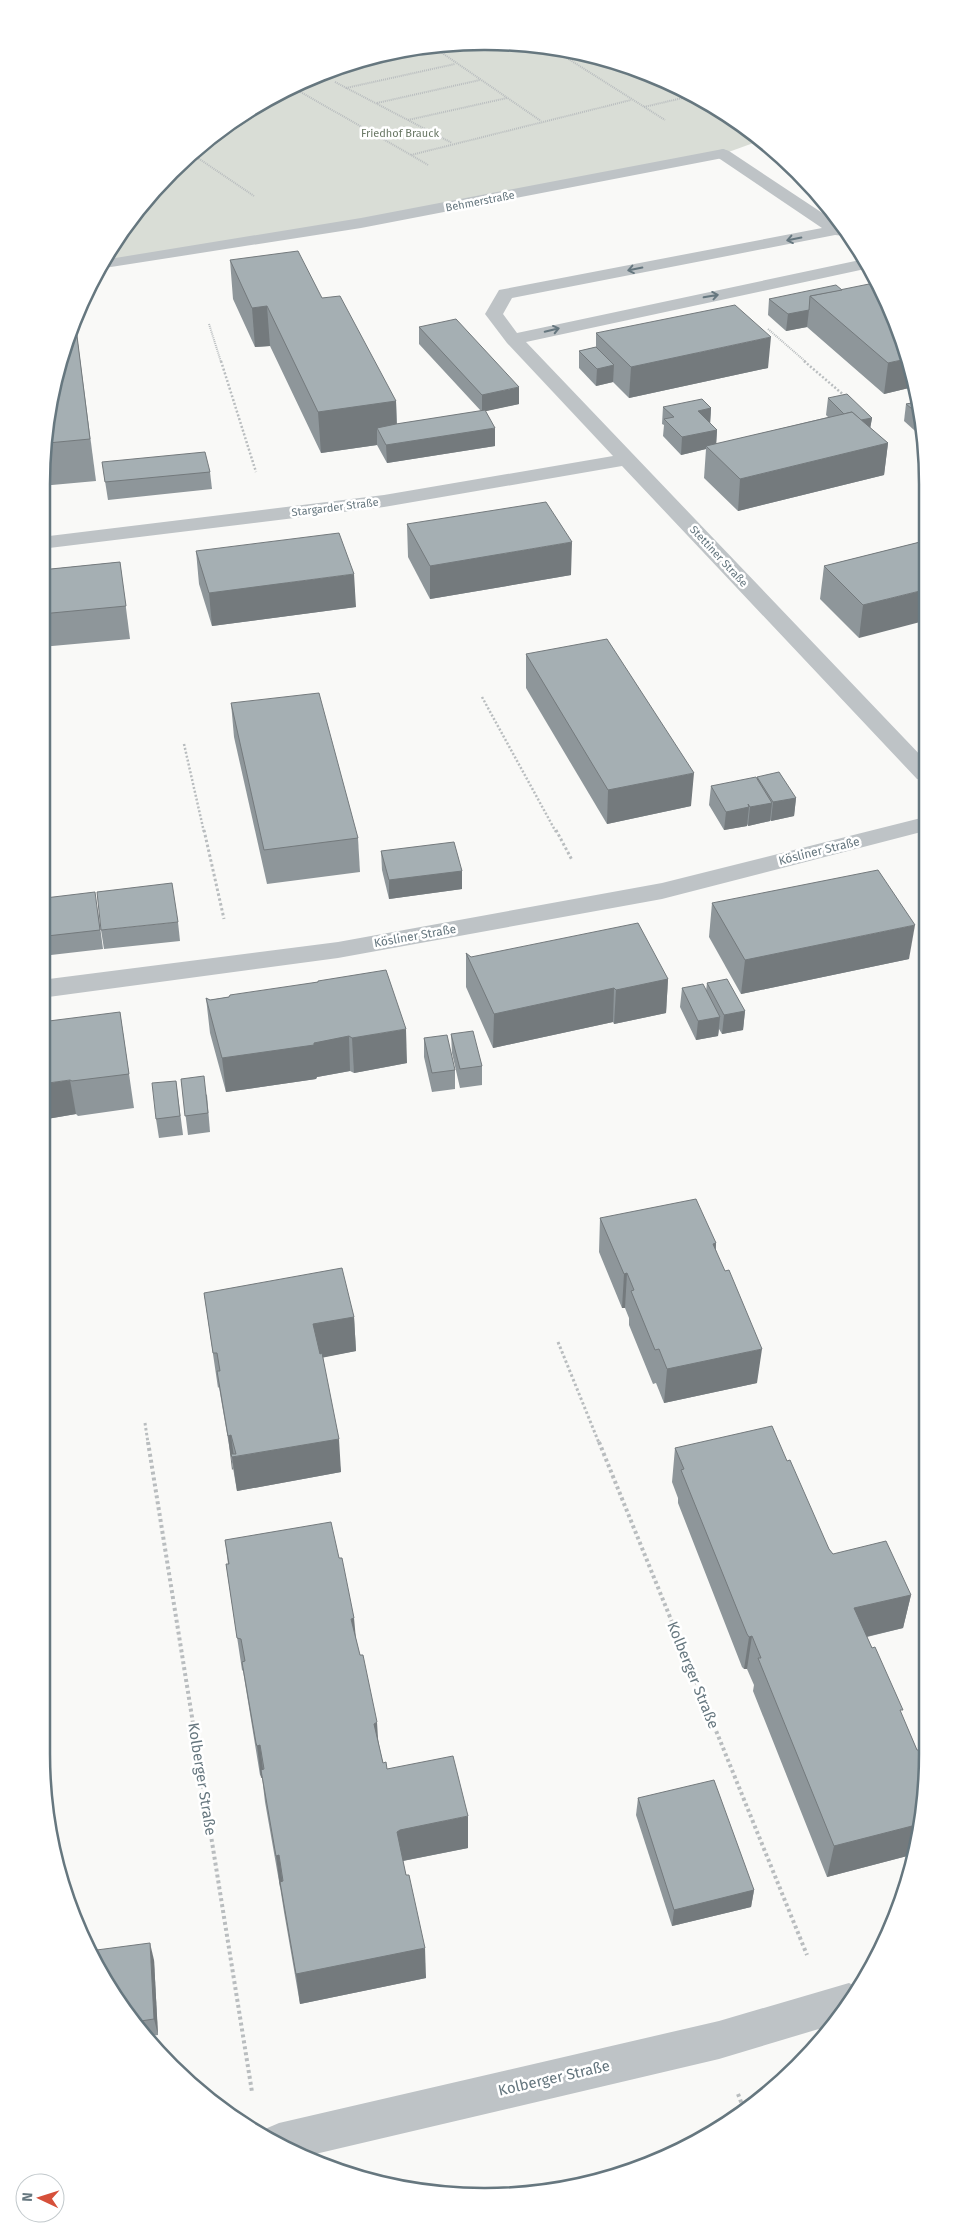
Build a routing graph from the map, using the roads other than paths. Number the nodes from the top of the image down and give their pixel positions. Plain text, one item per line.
1 (723, 154) joint
2 (834, 227) edge
3 (837, 231) edge
4 (110, 263) edge
5 (860, 265) edge
6 (513, 338) junction
7 (627, 459) junction
8 (50, 542) edge
9 (919, 768) edge
10 (919, 826) edge
11 (50, 988) edge
12 (839, 2005) edge
13 (288, 2141) edge

1 - 2 street
1 - 4 lane, Behmerstraße
3 -> 6 street, Stettiner Straße
6 -> 5 street
6 - 7 street, Stettiner Straße
7 - 8 street, Stargarder Straße
7 - 9 street, Stettiner Straße
10 - 11 street, Kösliner Straße
12 - 13 street, Kolberger Straße

